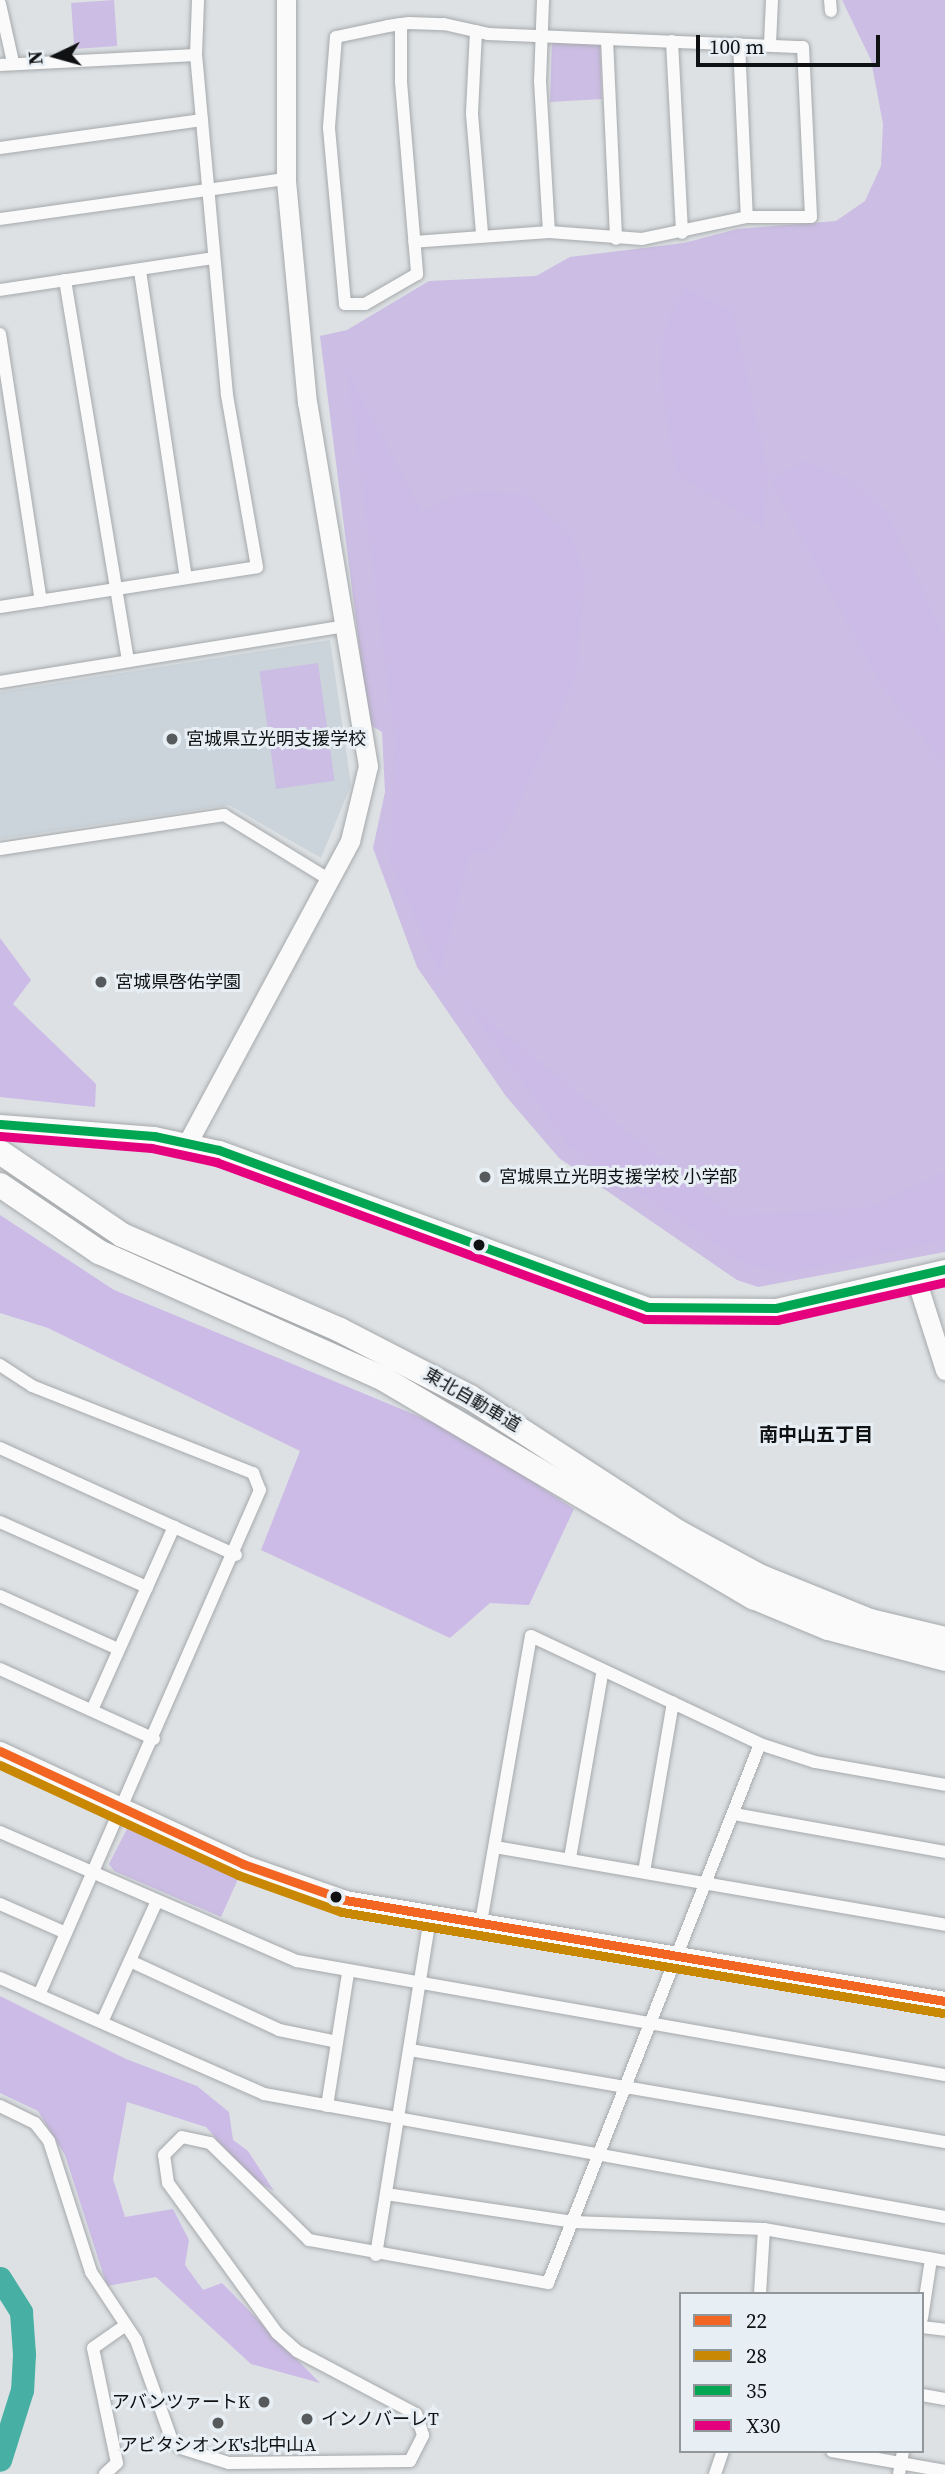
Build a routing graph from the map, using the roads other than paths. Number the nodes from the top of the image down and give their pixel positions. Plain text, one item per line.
1 (198, 0) edge
2 (286, 0) edge
3 (543, 0) edge
4 (772, 0) edge
5 (0, 4) edge
6 (401, 24) junction
7 (476, 31) junction
8 (541, 36) junction
9 (607, 39) junction
10 (672, 41) junction
11 (739, 44) junction
12 (770, 44) junction
13 (196, 55) junction
14 (7, 64) edge
15 (202, 120) junction
16 (0, 148) edge
17 (286, 179) junction
18 (209, 189) junction
19 (747, 217) junction
20 (0, 219) edge
21 (549, 232) junction
22 (682, 233) junction
23 (482, 234) junction
24 (616, 239) junction
25 (414, 242) junction
26 (214, 258) junction
27 (140, 271) junction
28 (65, 280) junction
29 (0, 290) edge
30 (0, 334) edge
31 (186, 577) junction
32 (115, 591) junction
33 (41, 601) junction
34 (0, 607) edge
35 (347, 626) junction
36 (128, 661) junction
37 (0, 682) edge
38 (0, 849) edge
39 (330, 880) junction
40 (0, 1124) edge
41 (188, 1142) junction
42 (0, 1152) edge
43 (0, 1185) edge
44 (945, 1269) edge
45 (915, 1276) junction
46 (0, 1366) edge
47 (945, 1370) edge
48 (0, 1448) edge
49 (0, 1522) edge
50 (174, 1527) junction
51 (236, 1555) junction
52 (147, 1587) junction
53 (0, 1596) edge
54 (945, 1639) edge
55 (118, 1649) junction
56 (945, 1659) edge
57 (0, 1669) edge
58 (602, 1674) junction
59 (673, 1702) junction
60 (92, 1710) junction
61 (154, 1739) junction
62 (760, 1744) junction
63 (0, 1751) edge
64 (945, 1784) edge
65 (123, 1805) junction
66 (734, 1814) junction
67 (0, 1832) edge
68 (495, 1847) junction
69 (945, 1852) edge
70 (570, 1858) junction
71 (94, 1872) junction
72 (644, 1872) junction
73 (704, 1884) junction
74 (158, 1901) junction
75 (0, 1904) edge
76 (431, 1913) junction
77 (481, 1922) junction
78 (945, 1925) edge
79 (66, 1933) junction
80 (675, 1956) junction
81 (130, 1961) junction
82 (348, 1974) junction
83 (0, 1978) edge
84 (420, 1985) junction
85 (39, 1995) junction
86 (945, 2001) edge
87 (102, 2022) junction
88 (651, 2023) junction
89 (337, 2042) junction
90 (410, 2050) junction
91 (945, 2075) edge
92 (625, 2087) junction
93 (0, 2106) edge
94 (327, 2106) junction
95 (398, 2117) junction
96 (945, 2142) edge
97 (599, 2152) junction
98 (386, 2194) junction
99 (944, 2213) edge
100 (573, 2222) junction
101 (764, 2229) junction
102 (376, 2255) junction
103 (931, 2259) junction
104 (945, 2261) edge
105 (763, 2292) edge
106 (924, 2305) edge
107 (125, 2326) junction
108 (924, 2327) edge
109 (945, 2330) edge
110 (924, 2395) edge
111 (945, 2399) edge
112 (722, 2453) edge
113 (844, 2453) edge
114 (901, 2463) edge
115 (945, 2472) edge
116 (105, 2474) edge
117 (715, 2474) edge

1 - 13 street
2 - 17 street
3 - 8 street
4 - 12 street
5 - 14 street
6 - 7 street
6 - 25 street
6 - 25 street
7 - 8 street
7 - 23 street
8 - 9 street
8 - 21 street
9 - 10 street
9 - 24 street
10 - 11 street
10 - 22 street
11 - 12 street
11 - 19 street
12 - 19 street
13 - 14 street
13 - 15 street
15 - 16 street
15 - 18 street
17 - 18 street
17 - 35 street
18 - 20 street
18 - 26 street
19 - 22 street
21 - 23 street
21 - 24 street
22 - 24 street
23 - 25 street
26 - 27 street
26 - 31 street
27 - 28 street
27 - 31 street
28 - 29 street
28 - 32 street
30 - 33 street
31 - 32 street
32 - 33 street
32 - 36 street
33 - 34 street
35 - 36 street
35 - 39 street
36 - 37 street
38 - 39 street
39 - 41 street
40 - 41 street
41 - 45 street
42 - 54 highway, 東北自動車道
43 - 56 highway, 東北自動車道
44 - 45 street
45 - 47 street
46 - 51 street
48 - 50 street
49 - 52 street
50 - 51 street
50 - 52 street
51 - 61 street
52 - 55 street
53 - 55 street
55 - 60 street
57 - 60 street
58 - 59 street
58 - 68 street
58 - 70 street
59 - 62 street
59 - 72 street
60 - 61 street
61 - 65 street
62 - 64 street
62 - 66 street
63 - 65 street
65 - 71 street
65 - 76 street
66 - 69 street
66 - 73 street
67 - 71 street
68 - 70 street
68 - 77 street
70 - 72 street
71 - 74 street
71 - 79 street
72 - 73 street
73 - 78 street
73 - 80 street
74 - 81 street
74 - 82 street
75 - 79 street
76 - 77 street
76 - 84 street
77 - 80 street
79 - 85 street
80 - 86 street
80 - 88 street
81 - 87 street
81 - 89 street
82 - 84 street
82 - 89 street
83 - 85 street
84 - 88 street
84 - 90 street
85 - 87 street
87 - 94 street
88 - 91 street
88 - 92 street
89 - 94 street
90 - 92 street
90 - 95 street
92 - 96 street
92 - 97 street
93 - 107 street
94 - 95 street
95 - 97 street
95 - 98 street
97 - 99 street
97 - 100 street
98 - 100 street
98 - 102 street
100 - 101 street
100 - 102 street
101 - 103 street
101 - 105 street
102 - 107 street
103 - 104 street
103 - 106 street
107 - 116 street
108 - 109 street
110 - 111 street
112 - 117 street
113 - 114 street
114 - 115 street

